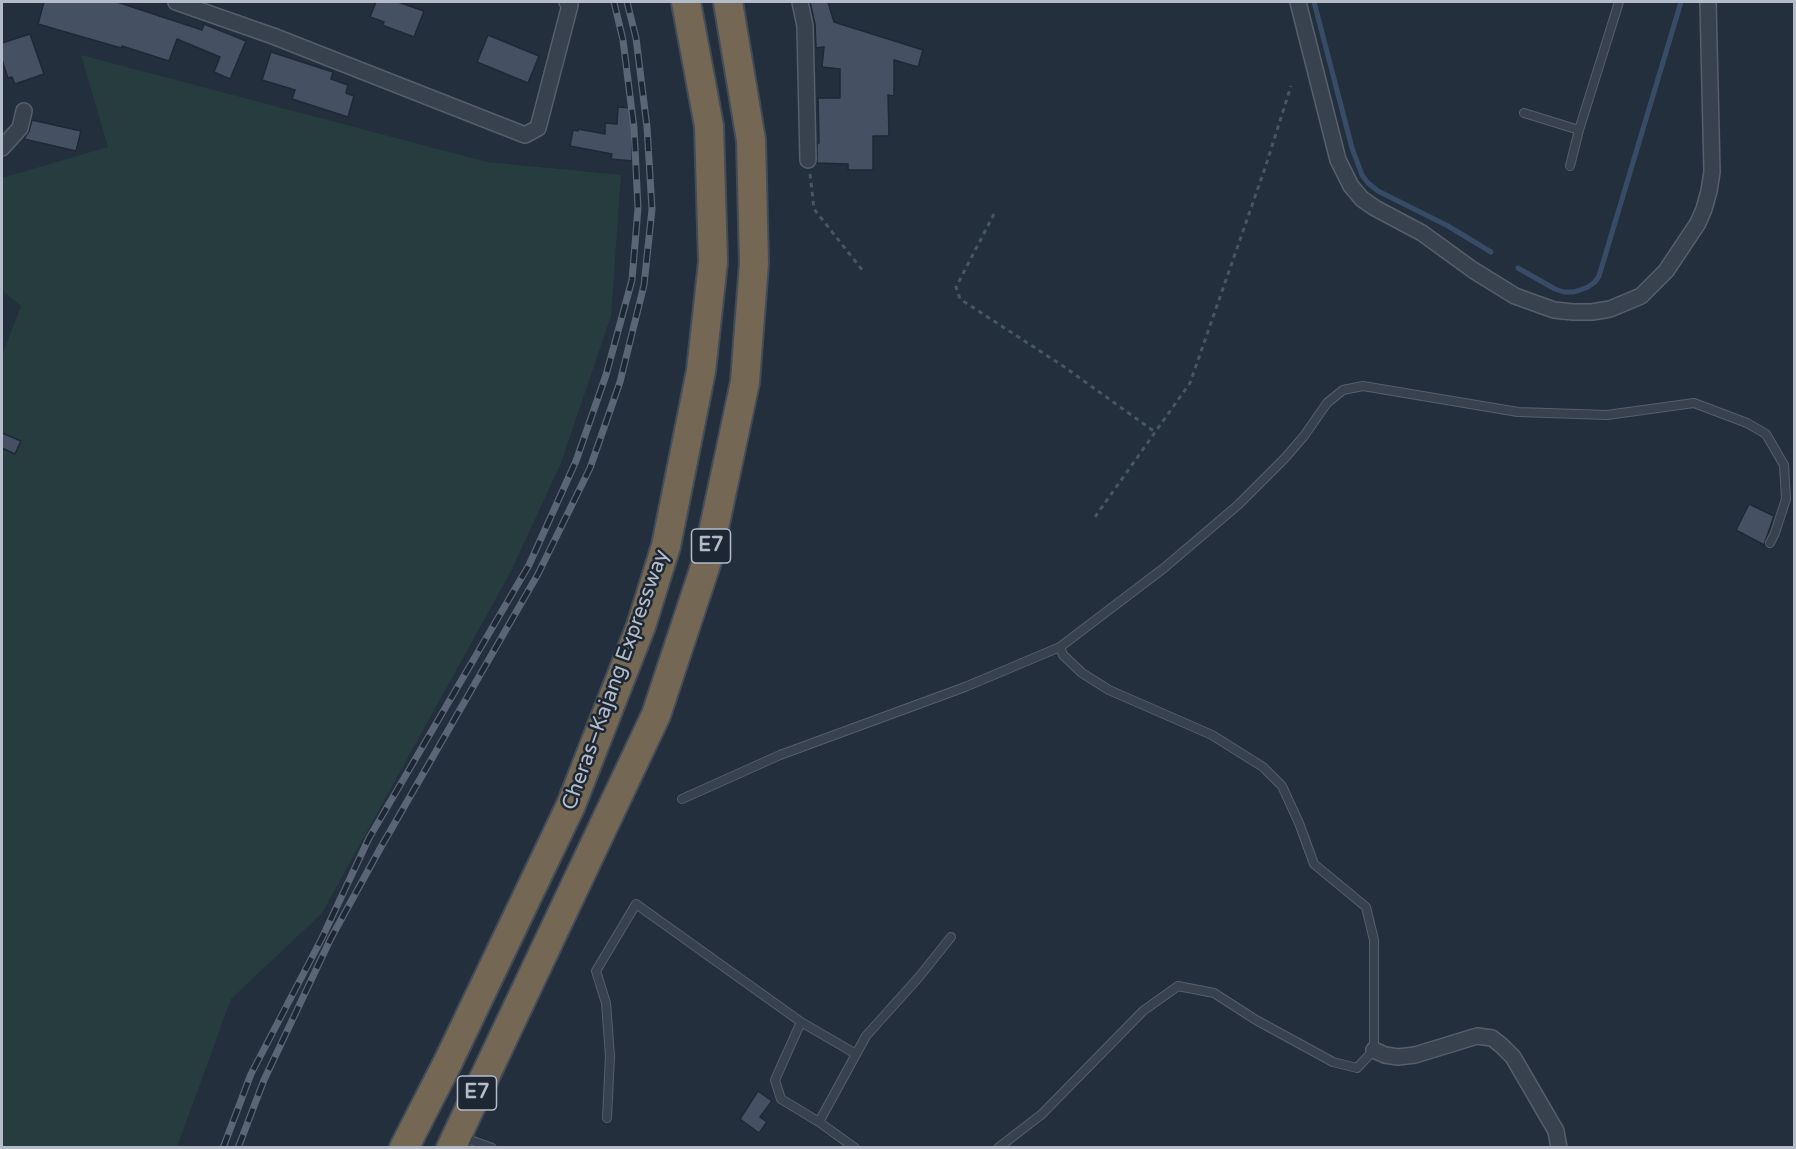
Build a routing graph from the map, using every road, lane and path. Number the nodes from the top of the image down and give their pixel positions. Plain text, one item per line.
1 (176, 2) edge
2 (567, 2) edge
3 (686, 2) edge
4 (728, 2) edge
5 (800, 2) edge
6 (1298, 2) edge
7 (1619, 2) edge
8 (1708, 2) edge
9 (1291, 86) dead end
10 (24, 111) dead end
11 (1524, 113) dead end
12 (1579, 130) junction
13 (2, 148) edge
14 (808, 160) joint
15 (1570, 166) dead end
16 (994, 214) dead end
17 (863, 271) dead end
18 (1155, 432) junction
19 (1095, 517) dead end
20 (1770, 543) dead end
21 (1060, 646) junction
22 (682, 799) dead end
23 (951, 937) dead end
24 (801, 1022) junction
25 (1374, 1050) junction
26 (856, 1054) junction
27 (607, 1118) dead end
28 (819, 1122) junction
29 (454, 1141) edge
30 (401, 1144) edge
31 (492, 1148) edge
32 (855, 1148) edge
33 (998, 1148) edge
34 (1559, 1148) edge

1 - 2 street
3 - 30 highway, Cheras–Kajang Expressway / E7
4 - 29 highway, Cheras–Kajang Expressway / E7
5 - 14 street
6 - 8 street
7 - 12 lane
9 - 18 path
10 - 13 street
11 - 12 lane
12 - 15 lane
14 - 17 path
16 - 18 path
18 - 19 path
20 - 21 lane
21 - 22 lane
21 - 25 lane
23 - 26 lane
24 - 26 lane
24 - 27 lane
24 - 28 lane
25 - 33 lane
25 - 34 street
26 - 28 lane
28 - 32 lane
29 - 31 lane

